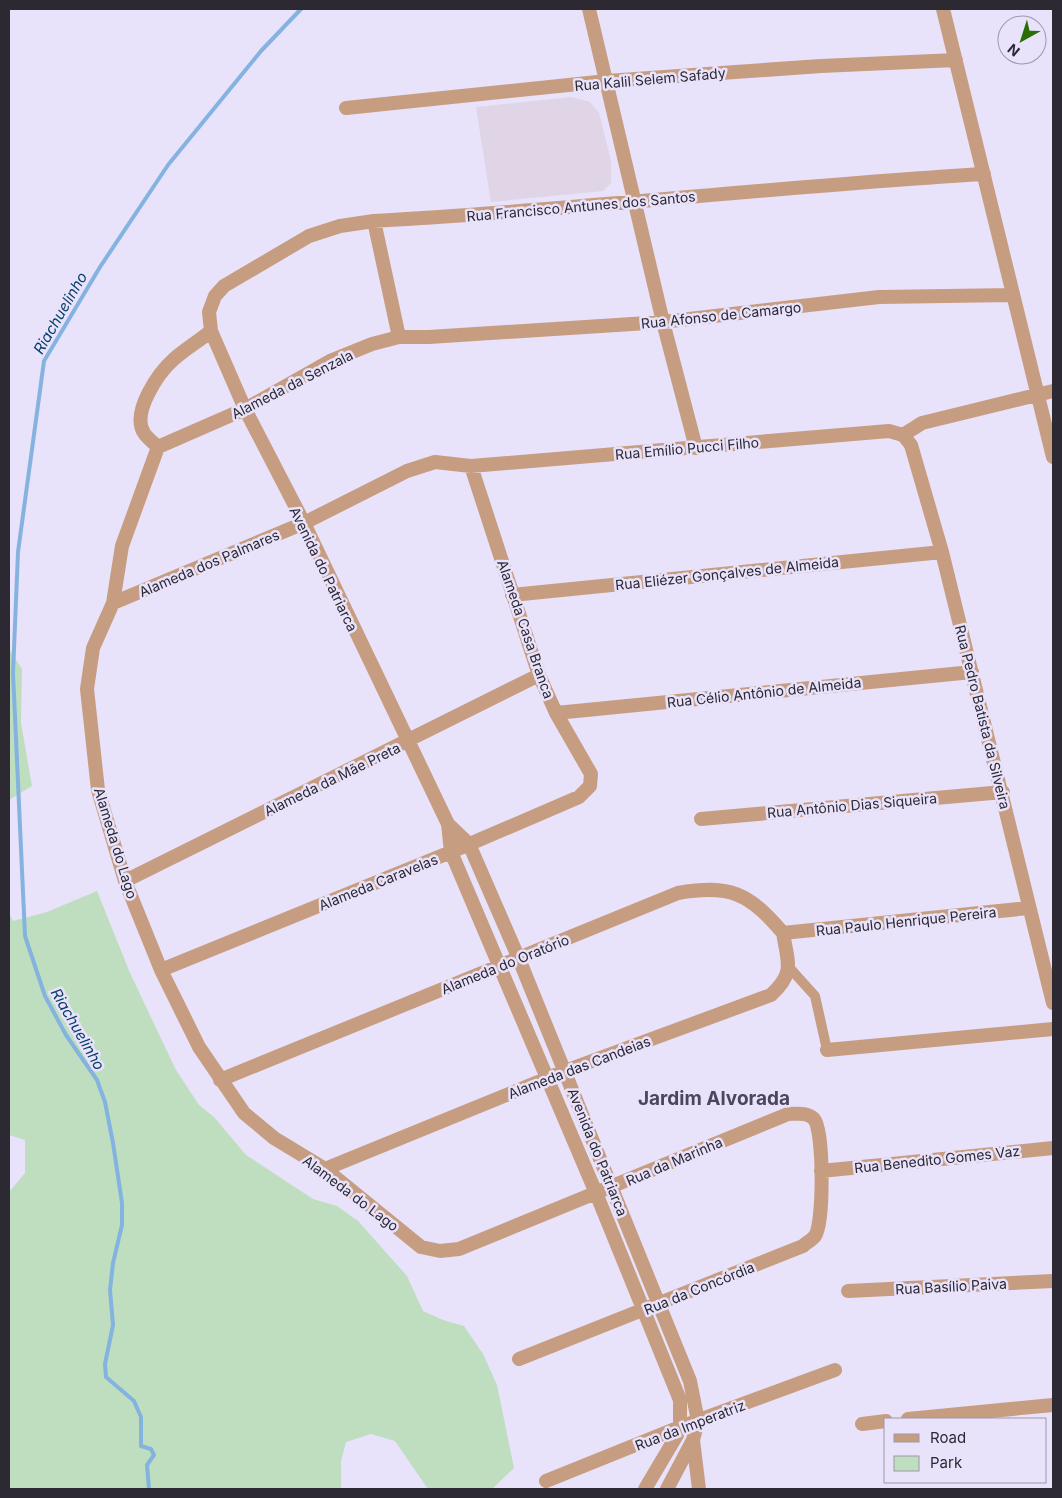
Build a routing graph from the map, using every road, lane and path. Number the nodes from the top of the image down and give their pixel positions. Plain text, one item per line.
1 (589, 9) edge
2 (943, 9) edge
3 (956, 60) junction
4 (608, 81) junction
5 (346, 108) dead end
6 (984, 174) junction
7 (636, 202) junction
8 (374, 221) junction
9 (1013, 295) junction
10 (209, 312) joint
11 (663, 322) junction
12 (211, 332) junction
13 (399, 336) junction
14 (429, 337) joint
15 (1053, 391) edge
16 (1038, 395) junction
17 (245, 409) junction
18 (903, 435) junction
19 (158, 447) junction
20 (696, 448) junction
21 (1053, 457) edge
22 (471, 466) junction
23 (304, 524) junction
24 (942, 552) junction
25 (512, 595) junction
26 (112, 603) junction
27 (972, 672) junction
28 (539, 675) junction
29 (556, 713) junction
30 (408, 741) junction
31 (590, 786) joint
32 (1003, 792) junction
33 (702, 819) dead end
34 (448, 824) junction
35 (469, 844) junction
36 (451, 852) junction
37 (125, 881) junction
38 (1029, 908) junction
39 (783, 933) junction
40 (519, 959) junction
41 (501, 966) junction
42 (788, 966) junction
43 (161, 970) junction
44 (1053, 1003) edge
45 (1053, 1029) edge
46 (827, 1050) joint
47 (565, 1071) junction
48 (547, 1078) junction
49 (220, 1080) junction
50 (1053, 1148) edge
51 (325, 1169) junction
52 (821, 1171) junction
53 (612, 1187) junction
54 (596, 1193) junction
55 (459, 1249) joint
56 (1053, 1282) edge
57 (848, 1291) dead end
58 (658, 1304) junction
59 (644, 1310) junction
60 (518, 1359) dead end
61 (835, 1370) dead end
62 (1053, 1405) edge
63 (918, 1418) edge
64 (884, 1421) edge
65 (698, 1422) junction
66 (862, 1424) dead end
67 (678, 1431) junction
68 (693, 1440) junction
69 (546, 1481) dead end
70 (646, 1489) edge
71 (666, 1489) edge
72 (699, 1489) edge

1 - 4 street
2 - 3 street
3 - 4 street, Rua Kalil Selem Safady
3 - 6 street
4 - 5 street, Rua Kalil Selem Safady
4 - 7 street
6 - 7 street, Rua Francisco Antunes dos Santos
6 - 9 street
7 - 8 street, Rua Francisco Antunes dos Santos
7 - 11 street
8 - 10 street, Rua Francisco Antunes dos Santos
8 - 13 street
9 - 11 street, Rua Afonso de Camargo
9 - 16 street
10 - 12 street, Avenida do Patriarca
11 - 14 street, Rua Afonso de Camargo
11 - 20 street
12 - 17 street, Avenida do Patriarca
12 - 19 street
13 - 14 street, Alameda da Senzala
13 - 17 street, Alameda da Senzala
15 - 16 street
16 - 18 street
16 - 21 street
17 - 19 street, Alameda da Senzala
17 - 23 street, Avenida do Patriarca
18 - 20 street, Rua Emílio Pucci Filho
18 - 24 street, Rua Pedro Batista da Silveira
19 - 26 street, Alameda do Lago
20 - 22 street, Rua Emílio Pucci Filho
22 - 23 street, Alameda dos Palmares
22 - 25 street, Alameda Casa Branca
23 - 26 street, Alameda dos Palmares
23 - 30 street, Avenida do Patriarca
24 - 25 street, Rua Eliézer Gonçalves de Almeida
24 - 27 street, Rua Pedro Batista da Silveira
25 - 28 street, Alameda Casa Branca
26 - 37 street, Alameda do Lago
27 - 29 street, Rua Célio Antônio de Almeida
27 - 32 street, Rua Pedro Batista da Silveira
28 - 29 street, Alameda Casa Branca
28 - 30 street, Alameda da Mãe Preta
29 - 31 street, Alameda Casa Branca
30 - 34 street, Avenida do Patriarca
30 - 37 street, Alameda da Mãe Preta
31 - 35 street, Alameda Caravelas
32 - 33 street, Rua Antônio Dias Siqueira
32 - 38 street, Rua Pedro Batista da Silveira
34 - 35 street, Avenida do Patriarca
34 - 36 street, Avenida do Patriarca
35 - 36 street, Alameda Caravelas
35 - 40 street, Avenida do Patriarca
36 - 41 street, Avenida do Patriarca
36 - 43 street, Alameda Caravelas
37 - 43 street, Alameda do Lago
38 - 39 street, Rua Paulo Henrique Pereira
38 - 44 street, Rua Pedro Batista da Silveira
39 - 40 street, Alameda do Oratório
39 - 42 street
40 - 41 street, Alameda do Oratório
40 - 47 street, Avenida do Patriarca
41 - 48 street, Avenida do Patriarca
41 - 49 street, Alameda do Oratório
42 - 46 street
42 - 47 street, Alameda das Candeias
43 - 49 street, Alameda do Lago
45 - 46 street
47 - 48 street, Alameda das Candeias
47 - 53 street, Avenida do Patriarca
48 - 51 street, Alameda das Candeias
48 - 54 street, Avenida do Patriarca
49 - 51 street, Alameda do Lago
50 - 52 street, Rua Benedito Gomes Vaz
51 - 55 street, Alameda do Lago
52 - 53 street, Rua da Marinha
52 - 58 street, Rua da Concórdia
53 - 54 street, Rua da Marinha
53 - 58 street, Avenida do Patriarca
54 - 55 street, Rua da Marinha
54 - 59 street, Avenida do Patriarca
56 - 57 street, Rua Basílio Paiva
58 - 59 street, Rua da Concórdia
58 - 65 street, Avenida do Patriarca
59 - 60 street, Rua da Concórdia
59 - 67 street, Avenida do Patriarca
61 - 65 street, Rua da Imperatriz
62 - 63 street
64 - 66 street
65 - 67 street, Rua da Imperatriz
65 - 68 street, Avenida do Patriarca
67 - 68 street
67 - 69 street, Rua da Imperatriz
67 - 70 street, Avenida do Patriarca
68 - 71 street, Avenida do Patriarca
68 - 72 street

